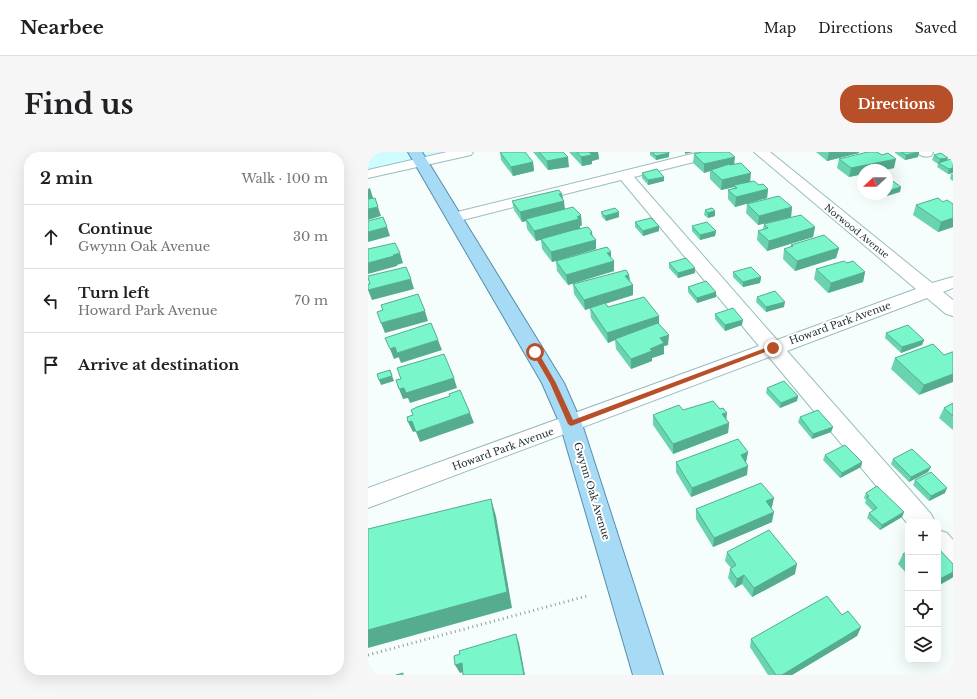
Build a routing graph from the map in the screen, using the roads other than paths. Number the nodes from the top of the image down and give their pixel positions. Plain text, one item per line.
1 (466, 152) edge
2 (717, 152) edge
3 (761, 152) edge
4 (418, 157) edge
5 (368, 174) edge
6 (624, 175) junction
7 (455, 217) junction
8 (953, 282) edge
9 (930, 291) junction
10 (953, 310) edge
11 (773, 348) junction
12 (571, 424) junction
13 (368, 498) edge
14 (919, 519) edge
15 (941, 544) edge
16 (953, 558) edge
17 (648, 675) edge

1 - 4 street
2 - 6 street
3 - 9 street, Norwood Avenue
4 - 5 street
4 - 7 main road, Gwynn Oak Avenue
6 - 7 street
6 - 11 street
7 - 12 main road, Gwynn Oak Avenue
8 - 9 street, Howard Park Avenue
9 - 10 street, Norwood Avenue
9 - 11 street, Howard Park Avenue
11 - 12 street, Howard Park Avenue
11 - 14 street
12 - 13 street, Howard Park Avenue
12 - 17 main road, Gwynn Oak Avenue
15 - 16 street

